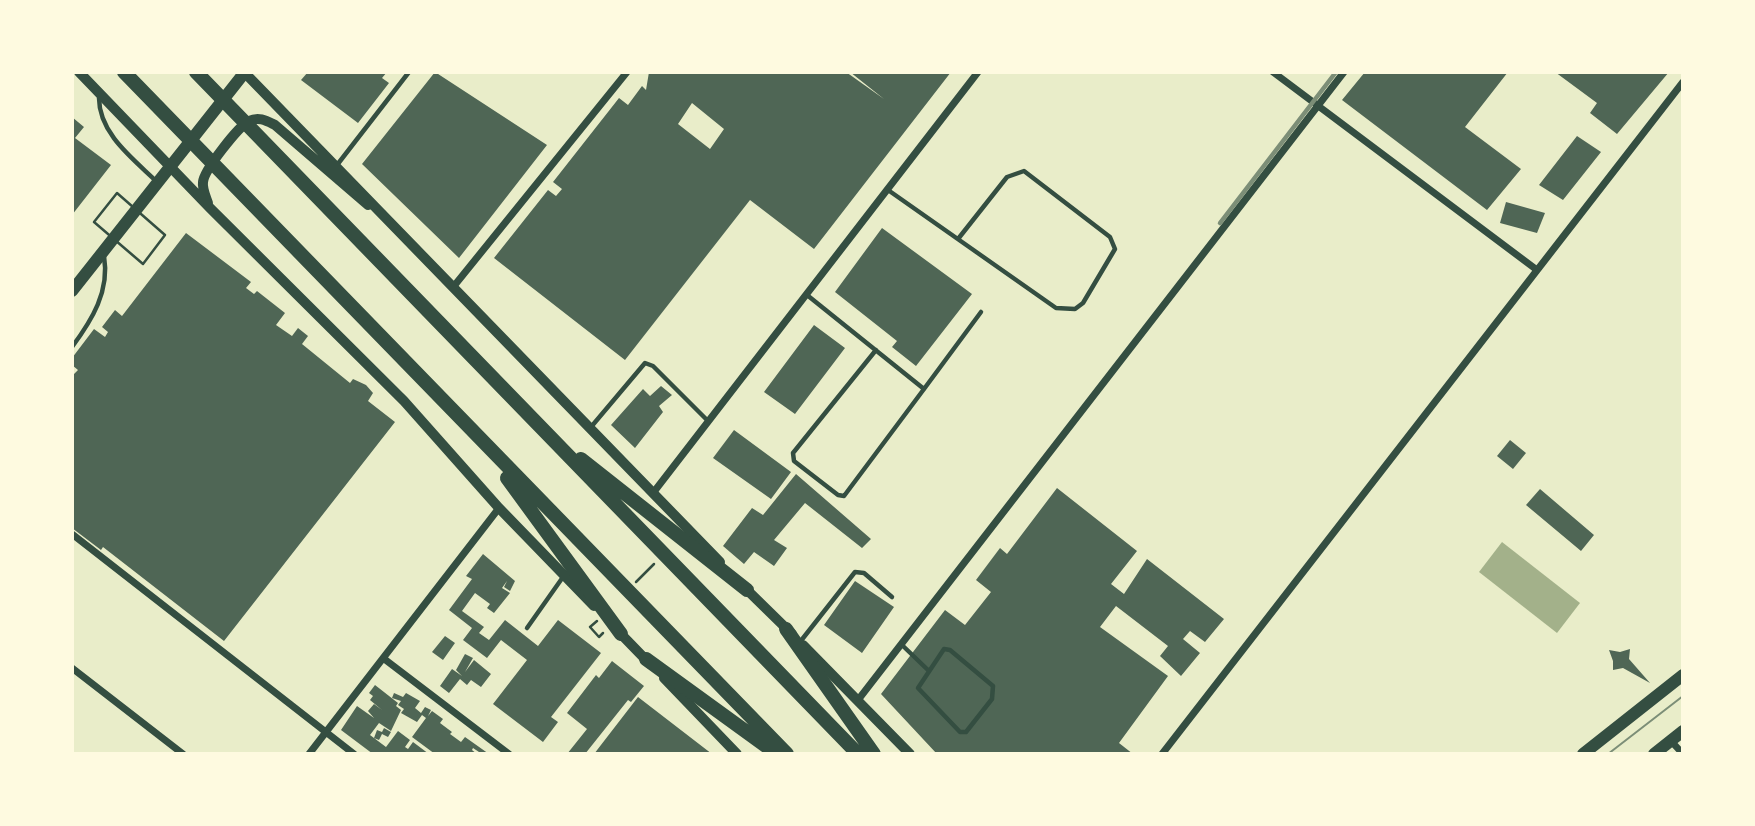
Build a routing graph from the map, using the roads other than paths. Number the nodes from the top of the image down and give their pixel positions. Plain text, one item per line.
1 (79, 72) edge
2 (124, 72) edge
3 (196, 72) edge
4 (245, 72) edge
5 (409, 72) edge
6 (627, 72) edge
7 (978, 72) edge
8 (1273, 72) edge
9 (1344, 72) edge
10 (1683, 82) edge
11 (99, 93) junction
12 (1318, 106) junction
13 (337, 165) junction
14 (171, 166) junction
15 (158, 183) junction
16 (887, 190) junction
17 (210, 208) junction
18 (406, 235) junction
19 (958, 240) junction
20 (102, 252) junction
21 (1537, 270) junction
22 (454, 286) junction
23 (72, 290) edge
24 (806, 295) junction
25 (981, 312) dead end
26 (72, 347) edge
27 (876, 350) junction
28 (924, 389) junction
29 (708, 421) junction
30 (466, 425) junction
31 (540, 426) junction
32 (591, 428) junction
33 (653, 492) junction
34 (499, 508) junction
35 (72, 534) edge
36 (564, 575) junction
37 (747, 590) junction
38 (892, 597) dead end
39 (527, 628) dead end
40 (786, 629) junction
41 (621, 634) junction
42 (800, 642) junction
43 (901, 644) junction
44 (383, 658) junction
45 (646, 659) junction
46 (72, 668) edge
47 (929, 671) junction
48 (1683, 675) edge
49 (858, 700) junction
50 (1683, 731) edge
51 (326, 732) junction
52 (1671, 741) junction
53 (180, 753) edge
54 (309, 754) edge
55 (354, 754) edge
56 (509, 754) edge
57 (737, 754) edge
58 (776, 754) edge
59 (787, 754) edge
60 (858, 754) edge
61 (874, 754) edge
62 (909, 754) edge
63 (1162, 754) edge
64 (1583, 754) edge
65 (1654, 754) edge
66 (1683, 754) edge

1 - 11 main road
2 - 30 highway
3 - 31 highway
4 - 13 main road
4 - 14 main road
5 - 13 lane
6 - 22 street
7 - 16 street
8 - 12 street
9 - 12 street
10 - 21 street
11 - 14 main road
11 - 15 lane
12 - 21 street
12 - 43 street
13 - 18 main road
14 - 15 main road
14 - 17 main road
15 - 20 main road
16 - 19 lane
16 - 24 street
17 - 18 main road
17 - 34 main road
18 - 22 main road
19 - 19 lane
20 - 23 main road
20 - 26 lane
21 - 63 street
22 - 32 main road
24 - 27 lane
24 - 29 street
25 - 28 lane
27 - 28 lane
27 - 28 lane
29 - 32 lane
29 - 33 street
30 - 41 highway
30 - 59 highway
31 - 37 highway
31 - 60 highway
32 - 33 main road
33 - 37 main road
34 - 36 main road
34 - 44 street
35 - 51 street
36 - 39 lane
36 - 41 main road
37 - 40 main road
38 - 42 lane
40 - 42 main road
40 - 61 highway
41 - 45 main road
42 - 49 main road
43 - 47 lane
43 - 49 street
44 - 51 street
44 - 56 street
45 - 57 main road
45 - 58 highway
46 - 53 street
47 - 47 lane
48 - 64 main road
49 - 62 main road
50 - 52 main road
51 - 54 street
51 - 55 street
52 - 65 main road
52 - 66 street

